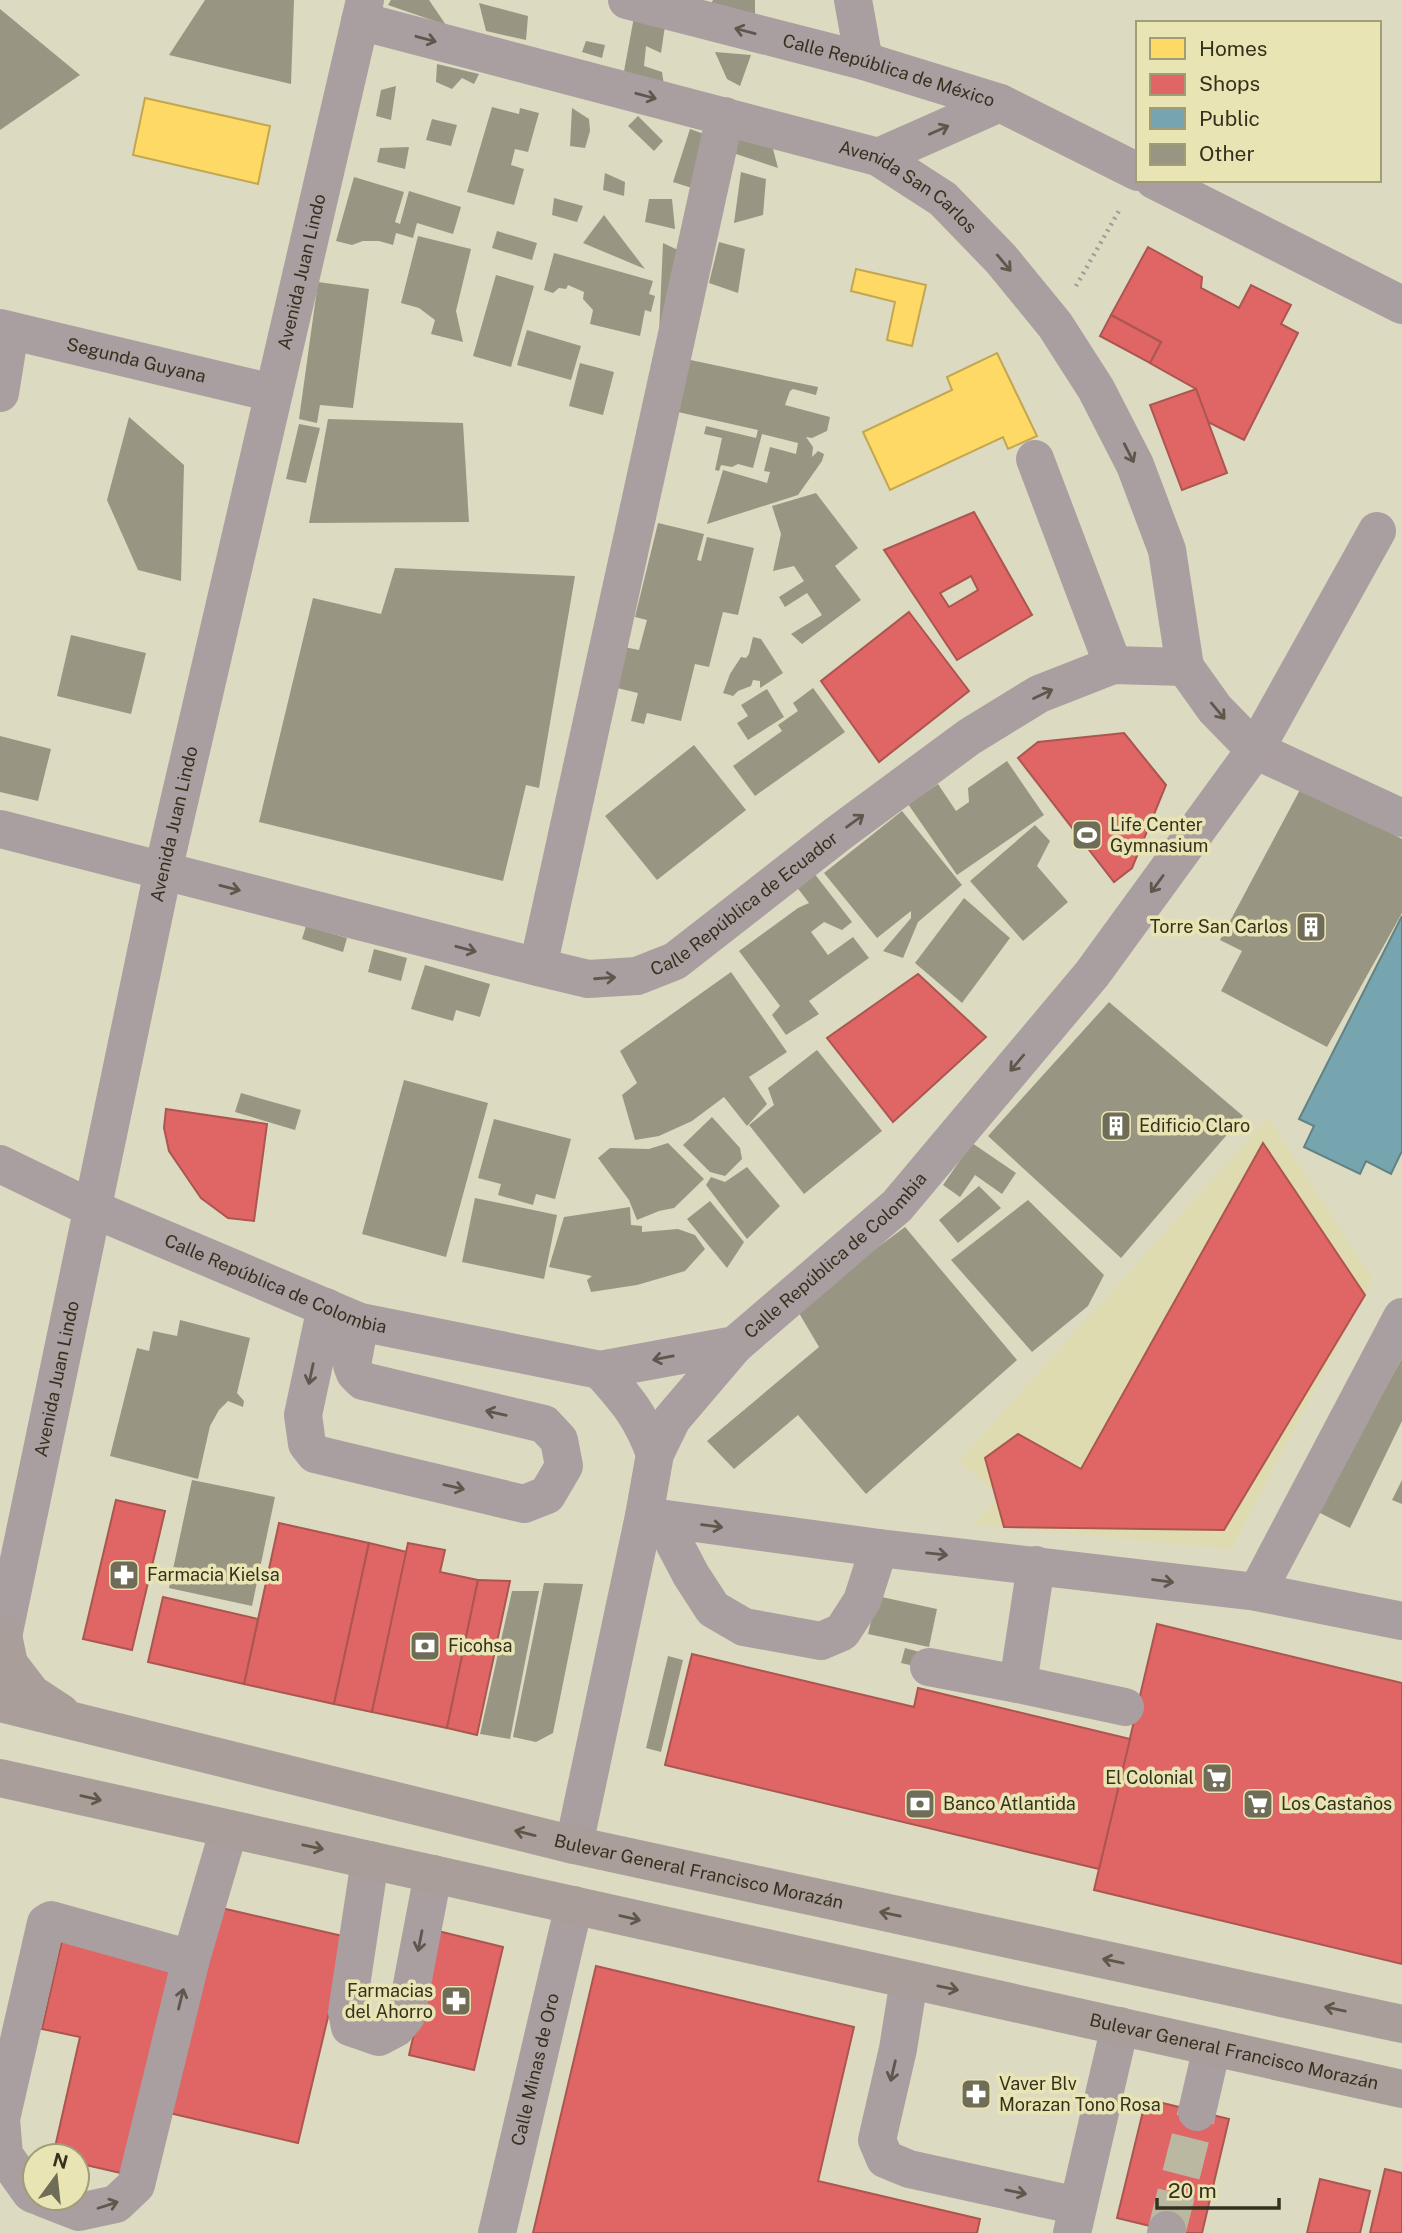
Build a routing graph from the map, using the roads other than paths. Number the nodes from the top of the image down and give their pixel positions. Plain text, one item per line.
1 (627, 0) edge
2 (853, 0) edge
3 (362, 11) edge
4 (864, 61) junction
5 (1000, 103) junction
6 (725, 116) junction
7 (878, 157) junction
8 (1139, 184) edge
9 (1402, 305) edge
10 (5, 330) edge
11 (0, 393) edge
12 (273, 393) junction
13 (1035, 459) dead end
14 (1377, 531) dead end
15 (1113, 665) junction
16 (1185, 667) junction
17 (1255, 750) junction
18 (1402, 818) edge
19 (0, 829) edge
20 (163, 871) junction
21 (538, 967) junction
22 (0, 1164) edge
23 (93, 1209) junction
24 (326, 1307) junction
25 (1402, 1317) edge
26 (360, 1322) junction
27 (736, 1345) junction
28 (600, 1370) junction
29 (655, 1454) junction
30 (653, 1518) junction
31 (879, 1548) junction
32 (1035, 1565) junction
33 (1257, 1592) junction
34 (1402, 1621) edge
35 (2, 1643) edge
36 (929, 1667) dead end
37 (1018, 1684) junction
38 (0, 1703) edge
39 (1125, 1707) dead end
40 (68, 1718) junction
41 (0, 1778) edge
42 (53, 1790) junction
43 (0, 1807) edge
44 (229, 1829) junction
45 (574, 1845) junction
46 (370, 1860) junction
47 (433, 1874) junction
48 (574, 1905) junction
49 (191, 1959) junction
50 (909, 1979) junction
51 (1402, 2024) edge
52 (1120, 2026) junction
53 (1212, 2047) junction
54 (1402, 2089) edge
55 (1198, 2112) tunnel mouth
56 (0, 2119) edge
57 (21, 2179) edge
58 (91, 2209) edge
59 (1075, 2219) edge
60 (497, 2233) edge

4 -> 1 street, Calle República de México
2 - 4 street
3 -> 6 street, Avenida San Carlos
3 - 12 street, Avenida Juan Lindo
4 - 5 street, Calle República de México
7 -> 5 street
5 - 8 street, Calle República de México
6 - 7 street, Avenida San Carlos
6 - 21 street
7 -> 16 street, Avenida San Carlos
8 - 9 street, Calle República de México
10 - 11 street
10 - 12 street, Segunda Guyana
12 - 20 street, Avenida Juan Lindo
13 - 15 street
14 - 17 street, Calle República de Colombia
15 - 16 street, Calle República de Ecuador
21 -> 15 street, Calle República de Ecuador
16 -> 17 street
17 - 18 street
17 -> 27 street, Calle República de Colombia
19 - 20 street, Calle República de Ecuador
20 -> 21 street, Calle República de Ecuador
20 - 23 street, Avenida Juan Lindo
22 - 23 street, Calle República de Colombia
23 - 24 street, Calle República de Colombia
23 - 35 street, Avenida Juan Lindo
24 - 26 street, Calle República de Colombia
24 -> 26 street
25 - 33 street
26 - 28 street, Calle República de Colombia
27 -> 28 street, Calle República de Colombia
27 - 29 street
28 - 29 street
29 - 30 street
30 -> 31 street
30 - 31 street
30 - 45 street
31 -> 32 street
32 -> 33 street
32 - 37 street
33 - 34 street
35 - 40 main road
36 - 37 street
37 - 39 street
38 - 40 main road, Bulevar General Francisco Morazán
45 -> 40 main road, Bulevar General Francisco Morazán
41 - 42 main road, Bulevar General Francisco Morazán
42 - 43 main road
42 -> 44 main road, Bulevar General Francisco Morazán
44 -> 46 main road, Bulevar General Francisco Morazán
44 - 49 street
51 -> 45 main road, Bulevar General Francisco Morazán
46 - 47 main road, Bulevar General Francisco Morazán
47 -> 46 street
47 - 48 main road, Bulevar General Francisco Morazán
48 -> 50 main road, Bulevar General Francisco Morazán
48 - 60 street, Calle Minas de Oro
49 - 56 street
58 -> 49 street
50 -> 52 main road, Bulevar General Francisco Morazán
50 -> 59 street
52 - 53 main road, Bulevar General Francisco Morazán
52 - 59 street
53 - 54 main road, Bulevar General Francisco Morazán
53 - 55 street
56 - 57 street

